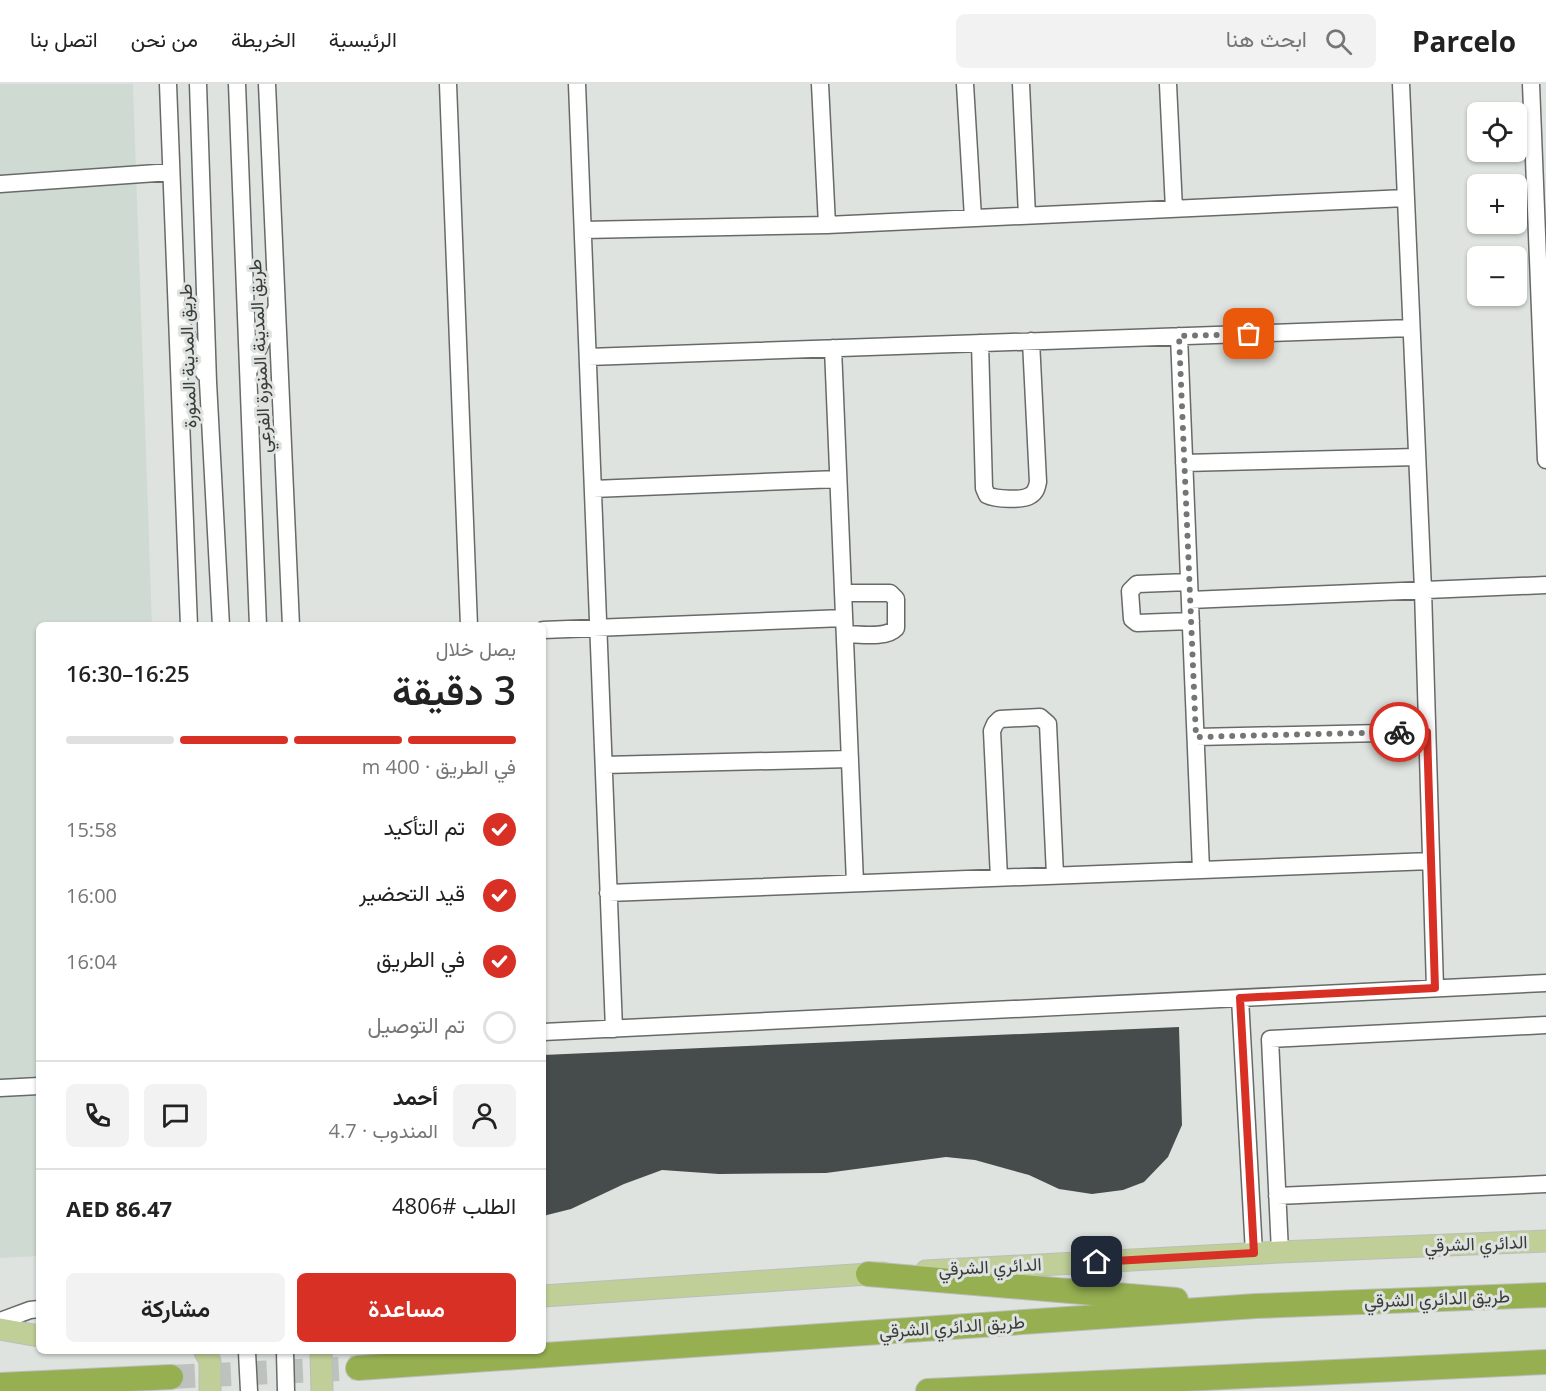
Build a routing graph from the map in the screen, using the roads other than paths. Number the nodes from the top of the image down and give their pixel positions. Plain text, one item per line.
1 (168, 84) edge
2 (198, 84) edge
3 (237, 84) edge
4 (267, 84) edge
5 (448, 84) edge
6 (577, 84) edge
7 (819, 84) edge
8 (965, 84) edge
9 (1021, 84) edge
10 (1168, 84) edge
11 (1401, 84) edge
12 (1531, 84) edge
13 (171, 172) junction
14 (0, 184) edge
15 (1406, 198) junction
16 (1174, 209) junction
17 (1027, 216) junction
18 (973, 218) junction
19 (827, 225) junction
20 (583, 230) junction
21 (277, 306) junction
22 (177, 314) junction
23 (1412, 328) junction
24 (1179, 336) junction
25 (1031, 341) junction
26 (980, 343) junction
27 (833, 348) junction
28 (588, 357) junction
29 (248, 374) junction
30 (208, 382) junction
31 (1417, 457) junction
32 (1546, 460) edge
33 (1184, 463) junction
34 (838, 479) junction
35 (593, 489) junction
36 (1189, 582) junction
37 (1546, 585) edge
38 (1423, 590) junction
39 (843, 593) junction
40 (1190, 600) junction
41 (1191, 621) junction
42 (189, 622) edge
43 (221, 622) edge
44 (258, 622) edge
45 (291, 622) edge
46 (469, 622) edge
47 (844, 626) junction
48 (599, 628) junction
49 (546, 630) edge
50 (1427, 732) junction
51 (1196, 737) junction
52 (849, 759) junction
53 (604, 765) junction
54 (1431, 861) junction
55 (1201, 870) junction
56 (1055, 875) junction
57 (999, 878) junction
58 (855, 883) junction
59 (608, 892) junction
60 (1546, 982) edge
61 (1435, 988) junction
62 (1240, 998) junction
63 (1546, 1025) edge
64 (614, 1029) junction
65 (546, 1032) edge
66 (36, 1086) edge
67 (0, 1088) edge
68 (1546, 1184) edge
69 (1277, 1196) junction
70 (1546, 1241) edge
71 (1280, 1252) junction
72 (1254, 1253) junction
73 (868, 1274) junction
74 (1546, 1295) edge
75 (546, 1296) edge
76 (1257, 1306) junction
77 (36, 1309) edge
78 (36, 1322) edge
79 (0, 1325) edge
80 (36, 1335) edge
81 (207, 1354) edge
82 (247, 1354) edge
83 (285, 1354) edge
84 (321, 1354) edge
85 (1546, 1362) edge
86 (358, 1368) tunnel mouth
87 (171, 1377) tunnel mouth
88 (1242, 1377) junction
89 (0, 1384) edge
90 (210, 1391) edge
91 (249, 1391) edge
92 (286, 1391) edge
93 (322, 1391) edge
94 (928, 1391) edge
95 (1163, 1391) edge

1 - 13 street
2 - 30 street, طريق المدينة المنورة
3 - 29 street
4 - 21 street, طريق المدينة المنورة الفرعي
5 - 46 street
6 - 20 street
7 - 19 street
8 - 18 street
9 - 17 street
10 - 16 street
11 - 15 street
12 - 32 street
13 - 14 street
13 - 22 street
15 - 16 street
15 - 23 street
16 - 17 street
17 - 18 street
18 - 19 street
19 - 20 street
20 - 28 street
21 - 29 street
21 - 45 street, طريق المدينة المنورة الفرعي
22 - 30 street
22 - 42 street
23 - 24 street
23 - 31 street
24 - 25 street
24 - 33 street
25 - 26 street
25 - 26 street
26 - 27 street
27 - 28 street
27 - 34 street
28 - 35 street
29 - 44 street
30 - 43 street, طريق المدينة المنورة
31 - 33 street
31 - 38 street
33 - 36 street
34 - 35 street
34 - 39 street
35 - 48 street
36 - 40 street
36 - 41 street
37 - 38 street
38 - 40 street
38 - 50 street
39 - 47 street
39 - 47 street
40 - 41 street
41 - 51 street
47 - 48 street
47 - 52 street
48 - 49 street
48 - 53 street
50 - 51 street
50 - 54 street
51 - 55 street
52 - 53 street
52 - 58 street
53 - 59 street
54 - 55 street
54 - 61 street
55 - 56 street
56 - 57 street
56 - 57 street
57 - 58 street
58 - 59 street
59 - 64 street
60 - 61 street
61 - 62 street
62 - 64 street
62 - 72 street
63 - 69 street
64 - 65 street
66 - 67 street
68 - 69 street
69 - 71 street
70 - 71 main road, الدائري الشرقي
71 - 72 main road, الدائري الشرقي
72 - 73 main road, الدائري الشرقي
73 - 75 main road, الدائري الشرقي
73 - 76 highway
74 - 76 highway, طريق الدائري الشرقي
76 - 86 highway, طريق الدائري الشرقي
77 - 79 street
78 - 79 main road
79 - 80 main road
81 - 90 main road
82 - 91 street
83 - 92 street
84 - 93 main road
85 - 88 highway
87 - 89 highway
88 - 94 highway
88 - 95 highway

